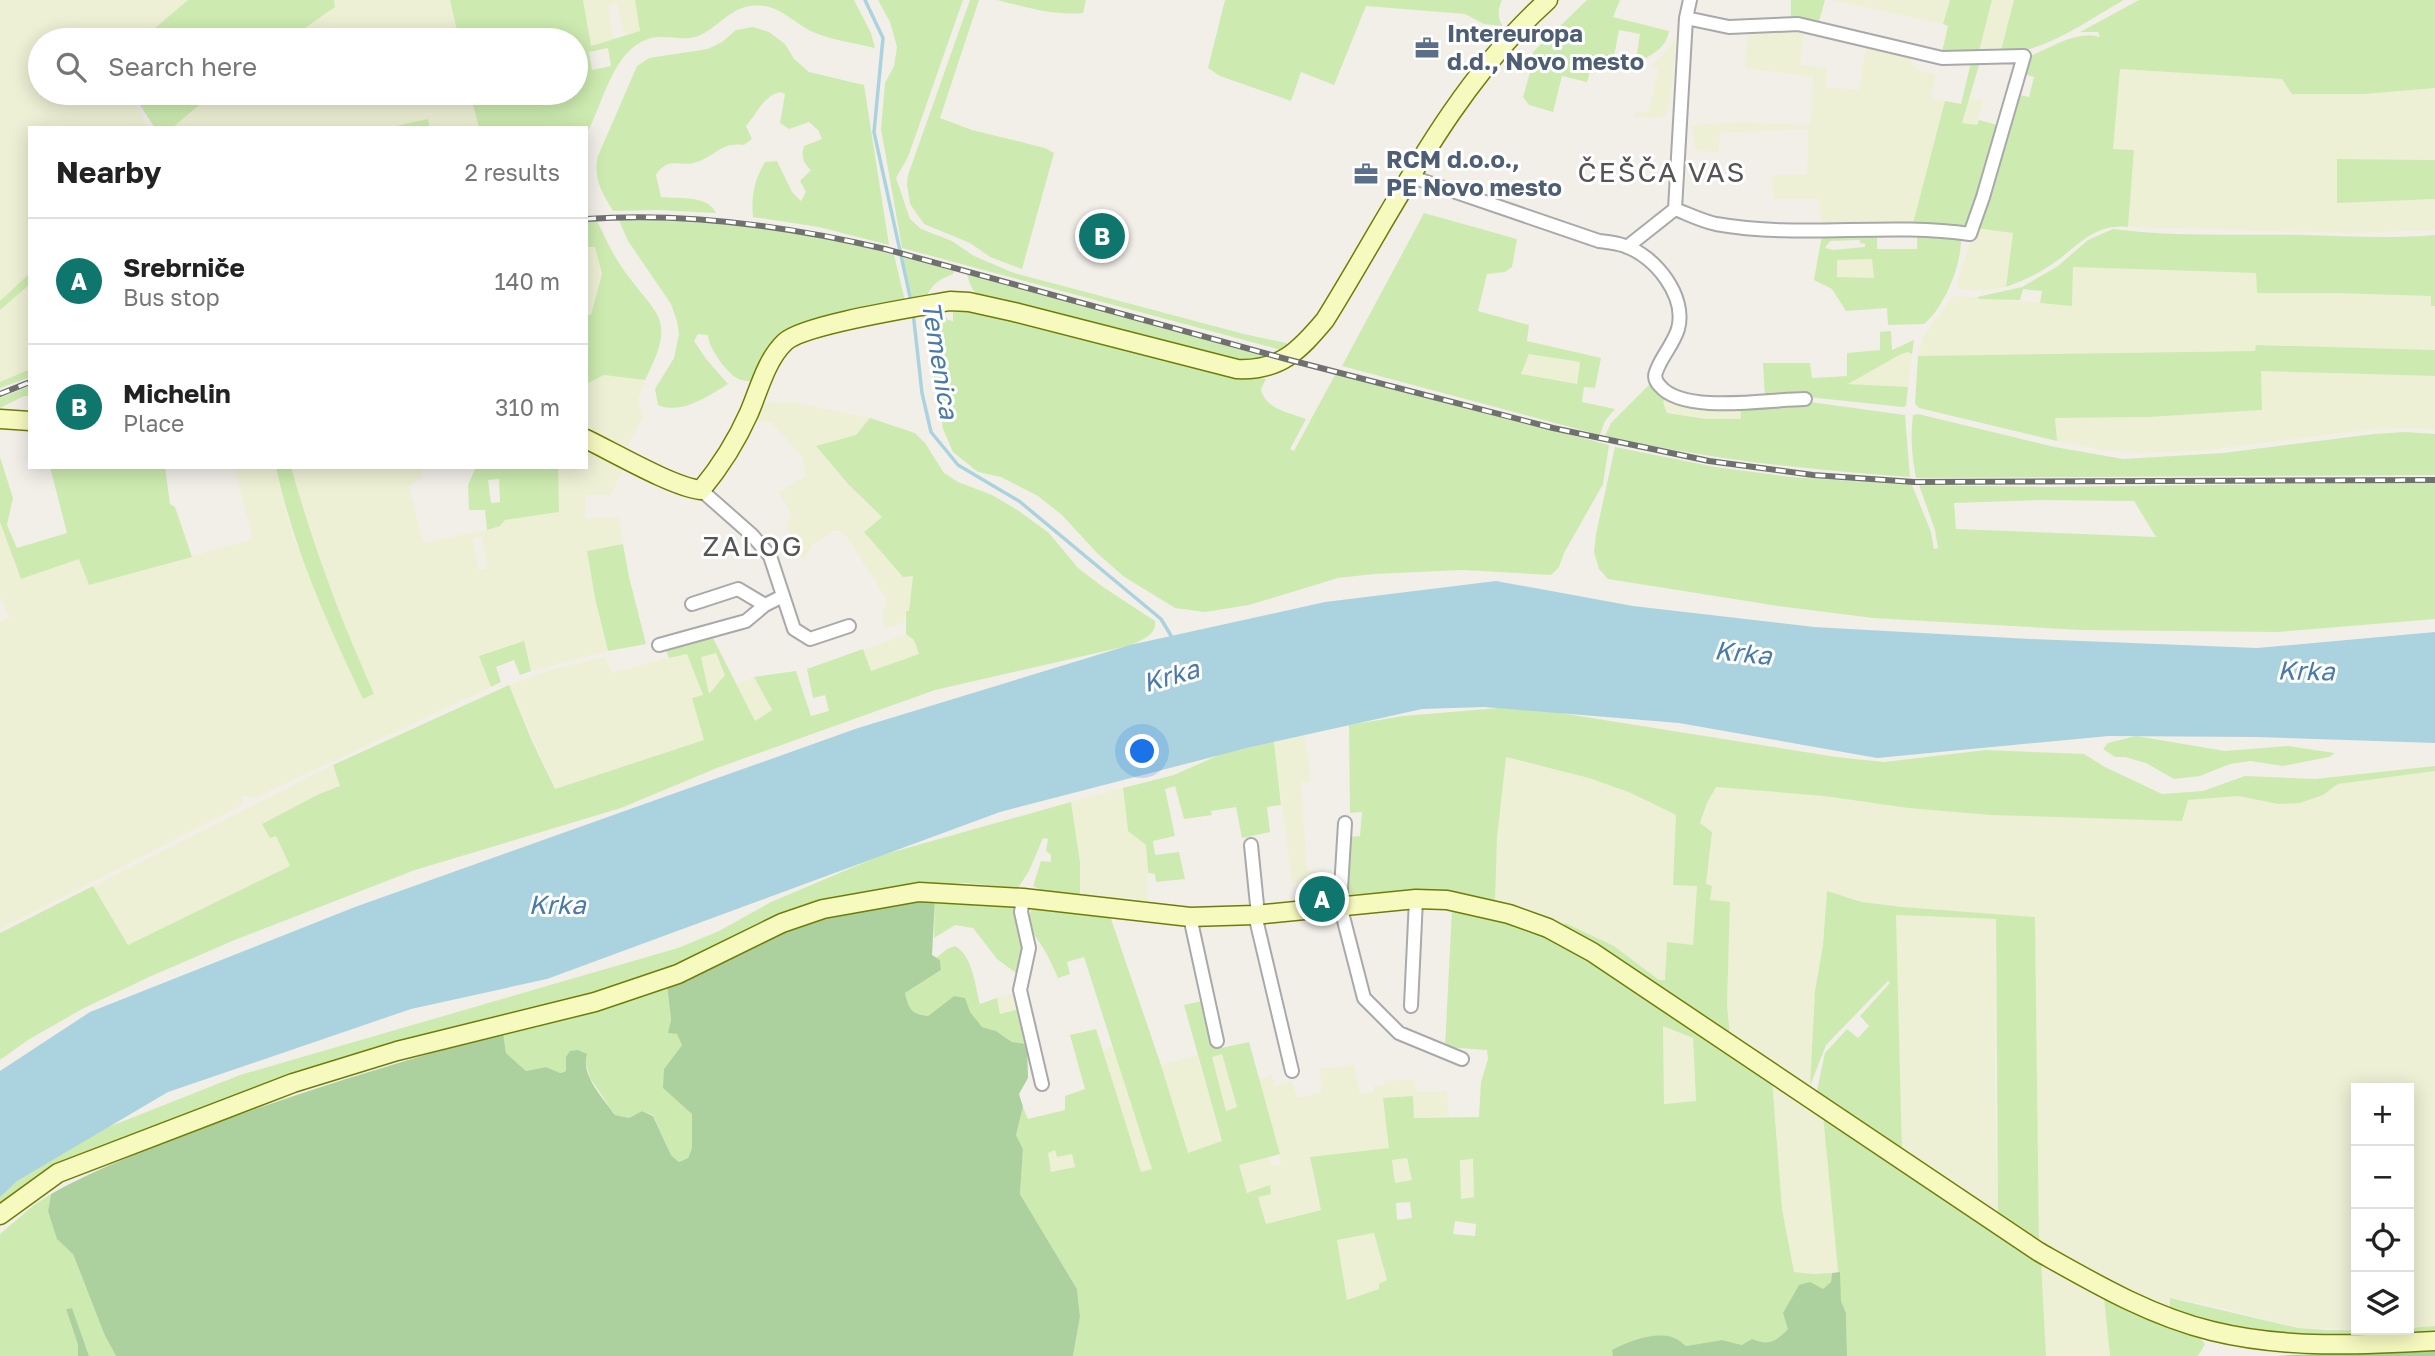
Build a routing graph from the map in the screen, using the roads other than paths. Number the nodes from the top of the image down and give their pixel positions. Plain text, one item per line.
1 (1548, 0) edge
2 (1690, 0) edge
3 (1686, 18) junction
4 (1412, 177) junction
5 (1675, 209) junction
6 (1627, 247) junction
7 (1805, 399) dead end
8 (0, 419) edge
9 (28, 421) edge
10 (588, 440) edge
11 (701, 490) junction
12 (783, 596) junction
13 (692, 604) dead end
14 (765, 605) junction
15 (849, 626) dead end
16 (659, 645) dead end
17 (1345, 823) dead end
18 (1251, 845) dead end
19 (1023, 898) junction
20 (1416, 899) junction
21 (1340, 905) junction
22 (1257, 915) junction
23 (1190, 917) junction
24 (1411, 1006) dead end
25 (1217, 1041) dead end
26 (1462, 1059) dead end
27 (1292, 1071) dead end
28 (1042, 1084) dead end
29 (0, 1215) edge
30 (2435, 1341) edge

1 - 4 main road
2 - 3 street
3 - 5 street
3 - 5 street
4 - 6 street
4 - 11 main road
5 - 6 street
6 - 7 street
8 - 9 main road
10 - 11 main road
11 - 12 street
12 - 14 street
12 - 15 street
13 - 14 street
14 - 16 street
17 - 21 street
18 - 22 street
19 - 23 main road
19 - 28 street
19 - 29 main road
20 - 21 main road
20 - 24 street
20 - 30 main road
21 - 22 main road
21 - 26 street
22 - 23 main road
22 - 27 street
23 - 25 street

